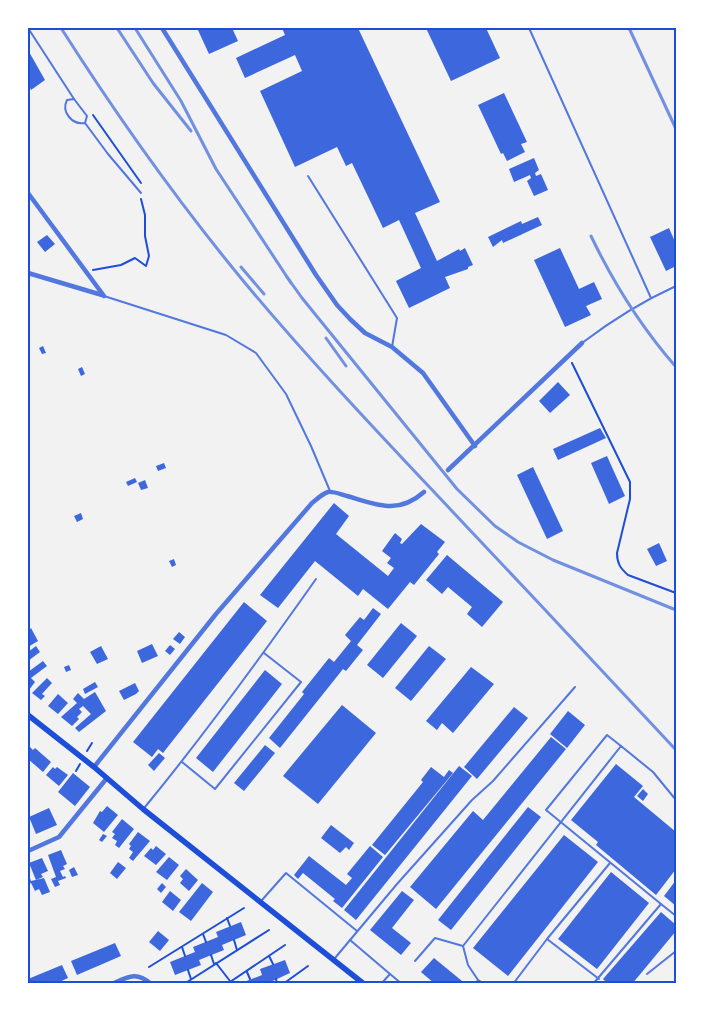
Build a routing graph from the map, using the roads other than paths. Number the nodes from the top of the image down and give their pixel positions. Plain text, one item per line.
1 (28, 28) edge
2 (162, 28) edge
3 (528, 28) edge
4 (74, 99) junction
5 (84, 123) junction
6 (308, 176) dead end
7 (140, 192) road end
8 (28, 194) edge
9 (28, 273) edge
10 (676, 286) edge
11 (104, 296) junction
12 (651, 298) junction
13 (582, 343) joint
14 (392, 347) junction
15 (475, 446) junction
16 (448, 470) dead end
17 (330, 492) junction
18 (424, 492) dead end
19 (316, 579) dead end
20 (264, 653) junction
21 (575, 687) dead end
22 (28, 715) edge
23 (621, 746) junction
24 (182, 762) junction
25 (94, 766) junction
26 (107, 778) junction
27 (676, 800) edge
28 (143, 809) junction
29 (561, 824) junction
30 (28, 850) edge
31 (610, 863) junction
32 (261, 901) junction
33 (661, 904) junction
34 (676, 916) edge
35 (357, 931) junction
36 (547, 939) junction
37 (350, 940) junction
38 (463, 946) junction
39 (676, 951) edge
40 (334, 960) junction
41 (414, 961) dead end
42 (390, 974) junction
43 (647, 974) dead end
44 (598, 978) junction
45 (478, 980) junction
46 (112, 984) edge
47 (151, 984) edge
48 (364, 984) edge
49 (381, 984) edge
50 (402, 984) edge
51 (475, 984) edge
52 (485, 984) edge
53 (513, 984) edge
54 (593, 984) edge

1 - 4 lane
2 - 14 street
3 - 12 lane
4 - 5 lane
4 - 5 lane
5 - 7 lane
6 - 14 lane
8 - 11 street
9 - 11 street
10 - 12 lane
11 - 17 lane
12 - 13 lane
13 - 15 street
14 - 15 street
15 - 16 street
17 - 18 street
17 - 25 street
19 - 20 lane
20 - 24 lane
20 - 24 lane
21 - 35 lane
22 - 25 main road
23 - 27 lane
23 - 29 lane
23 - 29 lane
24 - 28 lane
25 - 26 main road
26 - 28 main road
26 - 30 street
28 - 32 main road
29 - 31 lane
29 - 38 lane
31 - 33 lane
31 - 36 lane
32 - 35 lane
32 - 40 main road
33 - 34 lane
33 - 44 lane
35 - 37 lane
36 - 44 lane
36 - 53 lane
37 - 40 lane
37 - 42 lane
38 - 41 lane
38 - 45 lane
39 - 43 lane
40 - 48 main road
42 - 49 lane
42 - 50 lane
44 - 54 lane
45 - 51 lane
45 - 52 lane
46 - 47 street

